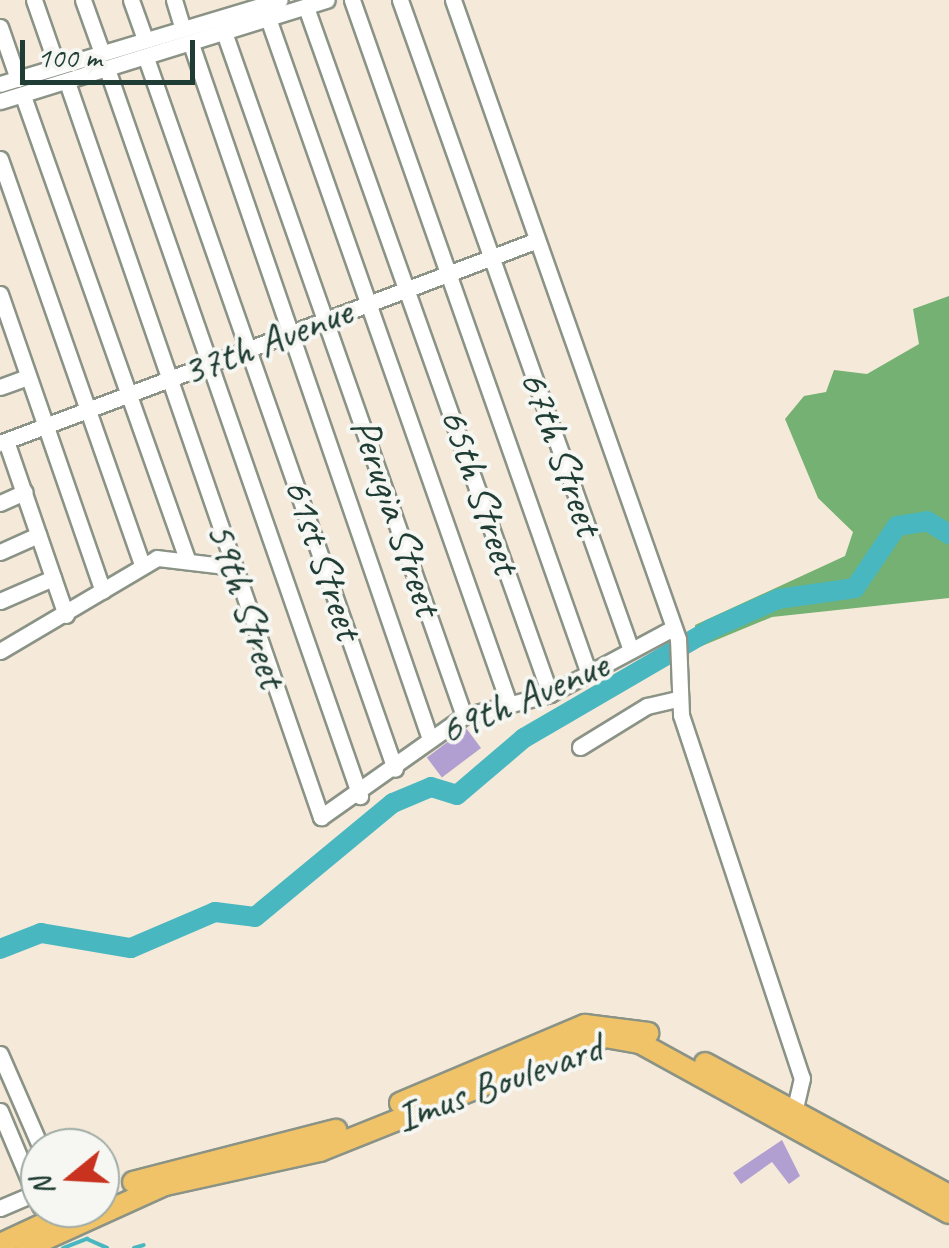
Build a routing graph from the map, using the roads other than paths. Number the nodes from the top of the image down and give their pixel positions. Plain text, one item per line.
1 (34, 0) edge
2 (84, 0) edge
3 (131, 0) edge
4 (174, 0) edge
5 (220, 0) edge
6 (328, 0) edge
7 (352, 0) edge
8 (400, 0) edge
9 (453, 0) edge
10 (269, 6) edge
11 (307, 10) junction
12 (226, 17) junction
13 (0, 27) edge
14 (184, 28) junction
15 (225, 35) junction
16 (145, 39) junction
17 (191, 44) junction
18 (146, 58) junction
19 (105, 61) junction
20 (58, 66) junction
21 (67, 82) junction
22 (0, 84) edge
23 (20, 88) junction
24 (0, 101) edge
25 (0, 159) edge
26 (535, 241) junction
27 (490, 256) junction
28 (447, 273) junction
29 (408, 288) junction
30 (0, 294) edge
31 (366, 304) junction
32 (328, 318) junction
33 (288, 334) junction
34 (6, 335) edge
35 (249, 349) junction
36 (208, 364) junction
37 (27, 376) junction
38 (166, 380) junction
39 (0, 387) edge
40 (128, 395) junction
41 (86, 410) junction
42 (45, 426) junction
43 (3, 442) edge
44 (25, 492) junction
45 (0, 502) edge
46 (38, 535) junction
47 (0, 552) edge
48 (187, 560) junction
49 (142, 564) junction
50 (232, 567) junction
51 (52, 578) junction
52 (103, 590) junction
53 (0, 601) edge
54 (66, 615) junction
55 (673, 628) junction
56 (631, 650) junction
57 (0, 651) edge
58 (589, 674) junction
59 (550, 694) junction
60 (678, 699) junction
61 (509, 704) junction
62 (464, 716) junction
63 (429, 736) junction
64 (580, 747) dead end
65 (395, 770) junction
66 (360, 796) junction
67 (334, 814) joint
68 (0, 1054) edge
69 (793, 1118) junction
70 (2, 1120) edge
71 (32, 1128) edge
72 (20, 1161) edge
73 (120, 1190) edge
74 (120, 1195) edge
75 (949, 1195) edge
76 (949, 1213) edge
77 (22, 1228) edge
78 (0, 1244) edge

1 - 20 street
2 - 19 street
3 - 16 street
4 - 14 street
5 - 12 street
6 - 11 street
7 - 28 street
8 - 27 street, 67th Street
9 - 26 street
10 - 11 street
10 - 12 street
10 - 15 street
10 - 31 street
11 - 29 street, 65th Street
12 - 14 street
13 - 23 street
14 - 16 street
15 - 17 street
15 - 32 street, Perugia Street
16 - 19 street
17 - 18 street
17 - 33 street
18 - 19 street
18 - 35 street, 61st Street
19 - 20 street
19 - 21 street
19 - 36 street
20 - 23 street
21 - 23 street
21 - 38 street, 59th Street
22 - 23 street
23 - 24 street
23 - 40 street
25 - 41 street
26 - 27 street, 37th Avenue
26 - 55 street
27 - 28 street, 37th Avenue
27 - 56 street, 67th Street
28 - 29 street, 37th Avenue
28 - 58 street
29 - 31 street, 37th Avenue
29 - 59 street, 65th Street
30 - 34 street
31 - 32 street, 37th Avenue
31 - 61 street
32 - 33 street, 37th Avenue
32 - 62 street, Perugia Street
33 - 35 street, 37th Avenue
33 - 63 street
34 - 37 street
35 - 36 street, 37th Avenue
35 - 65 street, 61st Street
36 - 38 street, 37th Avenue
36 - 66 street
37 - 39 street
37 - 42 street
38 - 40 street, 37th Avenue
38 - 50 street, 59th Street
40 - 41 street, 37th Avenue
40 - 48 street
41 - 42 street, 37th Avenue
41 - 49 street
42 - 43 street, 37th Avenue
42 - 52 street
43 - 44 street
44 - 45 street
44 - 46 street
46 - 47 street
46 - 51 street
48 - 49 street
48 - 50 street
49 - 52 street
50 - 67 street, 59th Street
51 - 53 street
51 - 54 street
52 - 54 street
54 - 57 street
55 - 56 street, 69th Avenue
55 - 60 street
56 - 58 street, 69th Avenue
58 - 59 street, 69th Avenue
59 - 61 street, 69th Avenue
60 - 64 street
60 - 69 street
61 - 62 street, 69th Avenue
62 - 63 street, 69th Avenue
63 - 65 street, 69th Avenue
65 - 66 street, 69th Avenue
66 - 67 street, 69th Avenue
68 - 71 street
69 - 73 main road, Imus Boulevard
69 - 74 main road, Imus Boulevard
69 - 75 main road, Imus Boulevard
69 - 76 main road, Imus Boulevard
70 - 72 street
77 - 78 main road, Imus Boulevard

